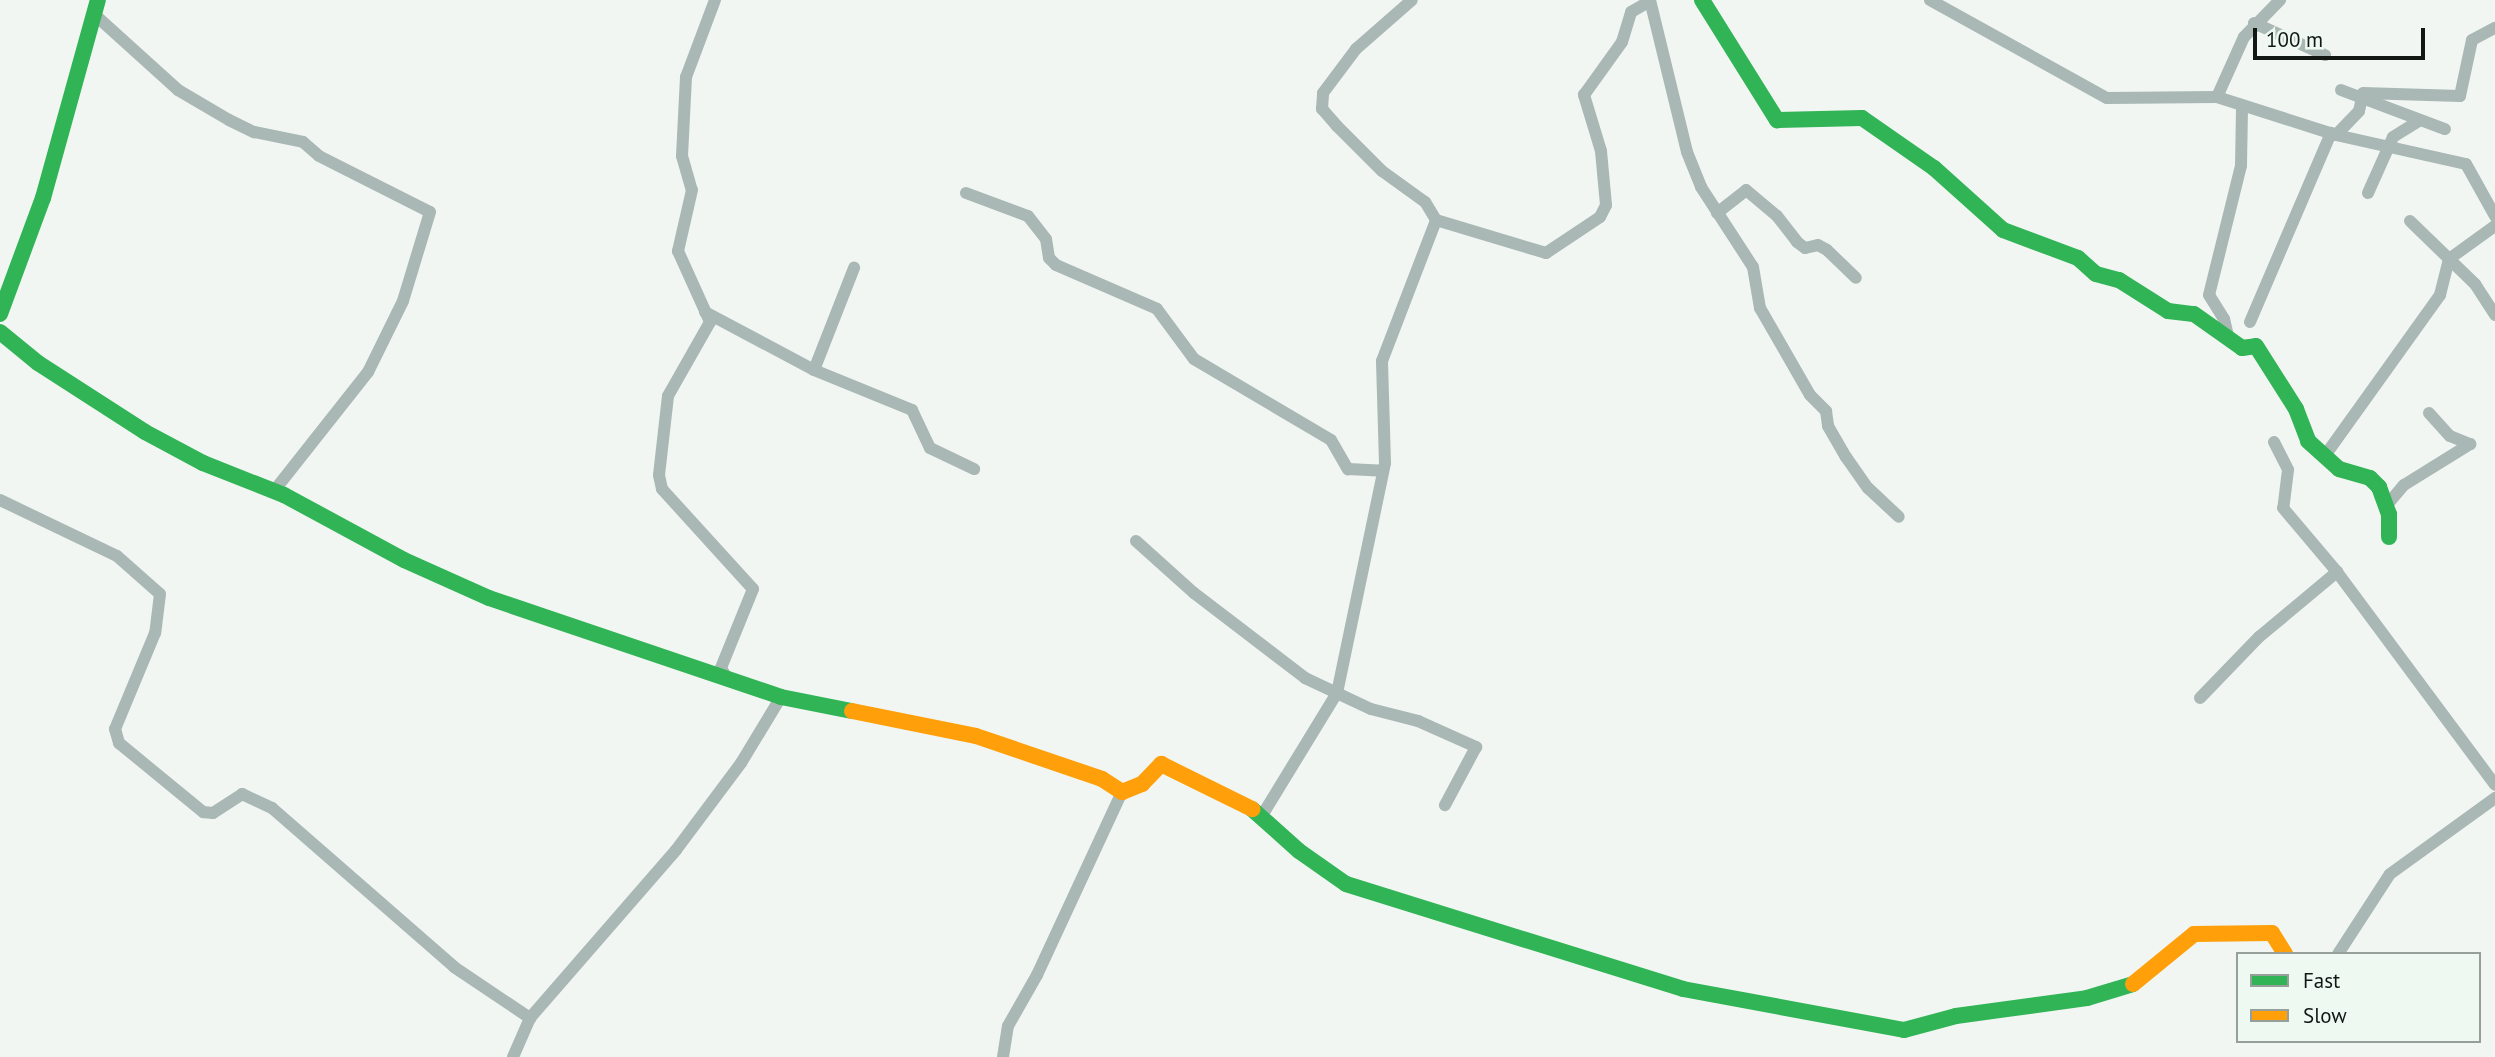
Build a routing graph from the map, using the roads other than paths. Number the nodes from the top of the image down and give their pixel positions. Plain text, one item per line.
1 (715, 0) edge
2 (1412, 0) edge
3 (1650, 0) edge
4 (1702, 0) edge
5 (1930, 0) edge
6 (2280, 0) edge
7 (96, 7) edge
8 (2254, 23) junction
9 (2495, 28) edge
10 (2325, 55) dead end
11 (2341, 90) dead end
12 (2217, 97) junction
13 (2362, 99) junction
14 (2242, 106) junction
15 (2420, 120) junction
16 (2445, 129) dead end
17 (2333, 134) junction
18 (2390, 144) junction
19 (967, 193) dead end
20 (2368, 193) dead end
21 (2493, 208) edge
22 (1717, 214) junction
23 (1436, 220) junction
24 (2410, 221) dead end
25 (2495, 226) edge
26 (2449, 259) junction
27 (854, 268) dead end
28 (1856, 278) dead end
29 (701, 310) junction
30 (0, 314) edge
31 (2495, 315) edge
32 (2250, 321) dead end
33 (0, 332) edge
34 (2228, 336) junction
35 (814, 370) junction
36 (2429, 413) dead end
37 (2274, 442) dead end
38 (2324, 457) junction
39 (974, 469) dead end
40 (1383, 471) junction
41 (274, 491) junction
42 (0, 500) edge
43 (2387, 505) junction
44 (1899, 517) dead end
45 (2389, 537) dead end
46 (1136, 541) dead end
47 (2337, 572) junction
48 (727, 678) junction
49 (1337, 693) junction
50 (781, 697) junction
51 (2200, 698) dead end
52 (2495, 785) edge
53 (1122, 792) junction
54 (2495, 798) edge
55 (1445, 805) dead end
56 (1263, 814) junction
57 (2284, 952) edge
58 (2339, 952) edge
59 (530, 1018) junction
60 (513, 1057) edge
61 (1003, 1057) edge

1 - 29 street
2 - 23 street
3 - 22 street
3 - 23 street
4 - 34 street
5 - 12 street
6 - 8 street
7 - 30 street
7 - 41 street
8 - 10 street
8 - 12 street
9 - 13 street
11 - 13 street
12 - 14 street
13 - 15 street
13 - 17 street
14 - 17 street
14 - 34 street
15 - 16 street
15 - 18 street
17 - 18 street
17 - 32 street
18 - 20 street
18 - 21 street
19 - 40 street
22 - 28 street
22 - 44 street
23 - 40 street
24 - 26 street
25 - 26 street
26 - 31 street
26 - 38 street
27 - 35 street
29 - 35 street
29 - 48 street
33 - 41 street
34 - 38 street
35 - 39 street
36 - 43 street
37 - 47 street
38 - 43 street
40 - 49 street
41 - 48 street
42 - 59 street
43 - 45 street
46 - 49 street
47 - 51 street
47 - 52 street
48 - 50 street
49 - 55 street
49 - 56 street
50 - 53 street
50 - 59 street
53 - 56 street
53 - 61 street
54 - 58 street
56 - 57 street
59 - 60 street

